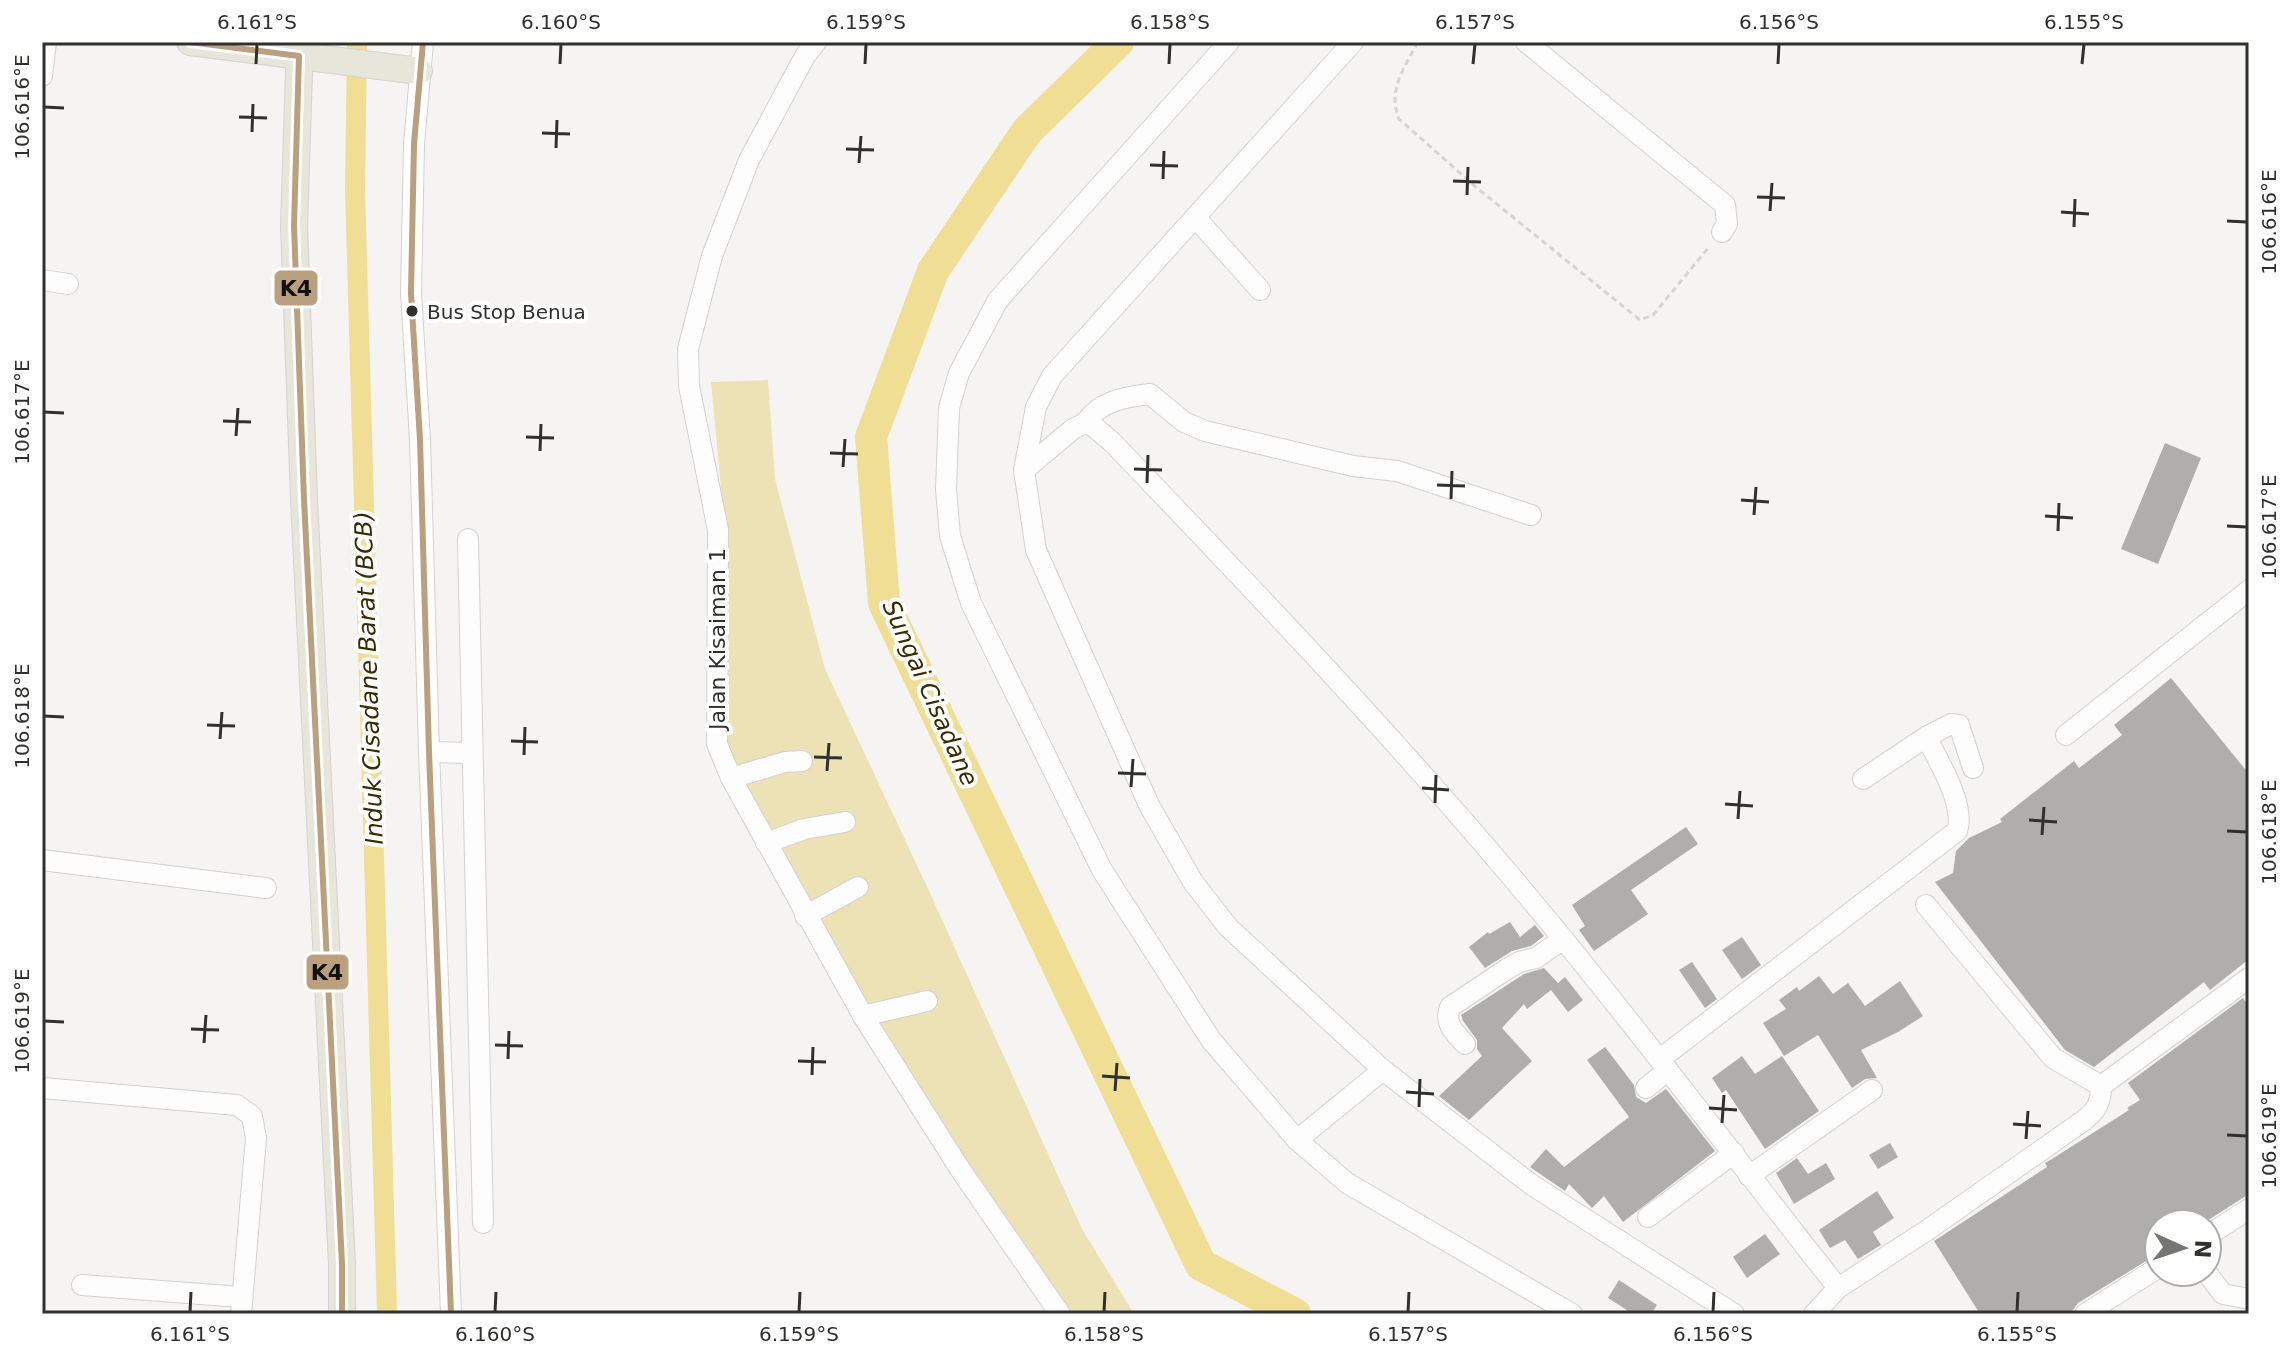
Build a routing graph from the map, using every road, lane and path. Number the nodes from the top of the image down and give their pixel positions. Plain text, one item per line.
1 (46, 42) edge
2 (190, 42) edge
3 (423, 42) edge
4 (816, 42) edge
5 (1229, 42) edge
6 (1353, 42) edge
7 (1418, 42) edge
8 (1526, 42) edge
9 (305, 52) edge
10 (411, 70) junction
11 (42, 76) edge
12 (1196, 218) junction
13 (1722, 232) joint
14 (42, 280) edge
15 (68, 284) dead end
16 (1260, 290) dead end
17 (1085, 423) junction
18 (1024, 470) junction
19 (1531, 515) dead end
20 (468, 539) dead end
21 (2249, 590) edge
22 (2066, 735) dead end
23 (1926, 737) junction
24 (429, 752) junction
25 (471, 753) junction
26 (802, 761) dead end
27 (1973, 768) dead end
28 (731, 778) junction
29 (1863, 779) dead end
30 (845, 822) dead end
31 (766, 843) junction
32 (42, 860) edge
33 (858, 887) dead end
34 (266, 888) dead end
35 (1926, 905) dead end
36 (805, 916) junction
37 (1562, 940) junction
38 (2249, 978) edge
39 (927, 1001) dead end
40 (863, 1016) junction
41 (1465, 1044) dead end
42 (1664, 1065) junction
43 (1383, 1070) junction
44 (2101, 1086) junction
45 (42, 1088) edge
46 (1646, 1088) dead end
47 (1872, 1090) dead end
48 (1297, 1140) junction
49 (1734, 1153) junction
50 (1749, 1176) junction
51 (2249, 1209) edge
52 (1648, 1217) dead end
53 (483, 1223) dead end
54 (2223, 1226) edge
55 (2143, 1277) edge
56 (82, 1285) dead end
57 (1838, 1288) junction
58 (2218, 1288) edge
59 (2249, 1299) edge
60 (241, 1306) edge
61 (342, 1314) edge
62 (451, 1314) edge
63 (1060, 1314) edge
64 (1572, 1314) edge
65 (1734, 1314) edge
66 (1814, 1314) edge
67 (2085, 1314) edge

1 - 11 street
2 - 9 main road
3 - 10 street
4 - 28 street, Jalan Kisaiman 1
5 - 48 street
6 - 12 street
7 - 13 path
8 - 13 street
9 - 10 main road
9 - 61 main road
10 - 24 street
12 - 16 street
12 - 18 street
14 - 15 street
17 - 18 street
17 - 19 street
17 - 37 street
18 - 43 street
20 - 25 street
21 - 22 street
23 - 27 street
23 - 29 street
23 - 42 street
24 - 25 street
24 - 62 street
25 - 53 street
26 - 28 street
28 - 31 street, Jalan Kisaiman 1
30 - 31 street
31 - 36 street, Jalan Kisaiman 1
32 - 34 street
33 - 36 street
35 - 44 street
36 - 40 street, Jalan Kisaiman 1
37 - 41 street
37 - 42 street
38 - 44 street
39 - 40 street
40 - 63 street, Jalan Kisaiman 1
42 - 46 street
42 - 49 street
43 - 48 street
43 - 65 street
44 - 57 street
45 - 60 street
47 - 50 street
48 - 64 street
49 - 50 street
49 - 52 street
50 - 57 street
51 - 54 street
55 - 67 street
56 - 60 street
57 - 66 street
58 - 59 street

